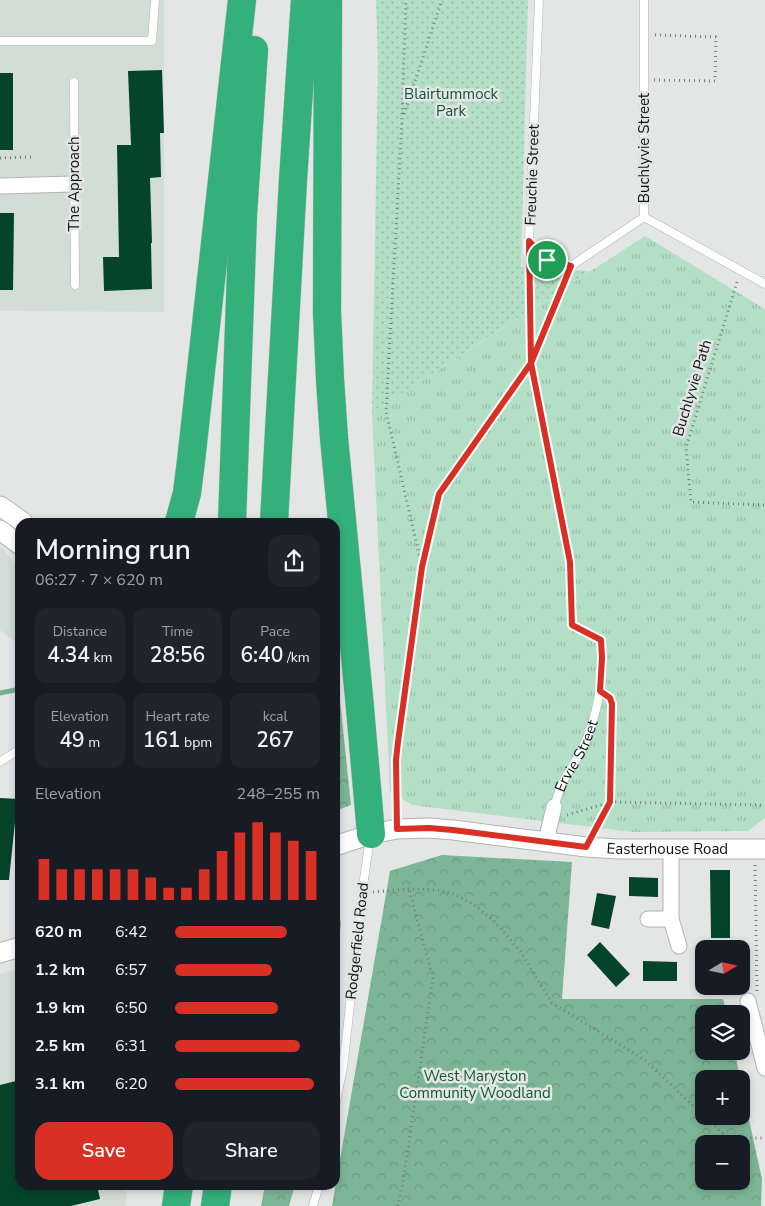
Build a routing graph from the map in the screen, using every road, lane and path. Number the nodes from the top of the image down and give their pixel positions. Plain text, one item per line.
1 (155, 0) edge
2 (242, 0) edge
3 (258, 0) edge
4 (305, 0) edge
5 (328, 0) edge
6 (406, 0) edge
7 (442, 0) edge
8 (539, 0) edge
9 (644, 0) edge
10 (644, 34) junction
11 (0, 41) edge
12 (644, 80) junction
13 (74, 82) dead end
14 (402, 120) junction
15 (33, 157) dead end
16 (0, 158) edge
17 (74, 184) junction
18 (0, 186) edge
19 (644, 217) junction
20 (529, 241) junction
21 (571, 266) junction
22 (741, 271) junction
23 (765, 284) edge
24 (75, 285) dead end
25 (531, 363) junction
26 (765, 505) edge
27 (0, 506) edge
28 (17, 518) edge
29 (180, 518) edge
30 (232, 518) edge
31 (274, 518) edge
32 (0, 530) edge
33 (15, 541) edge
34 (422, 567) junction
35 (601, 640) joint
36 (600, 691) junction
37 (15, 752) edge
38 (0, 762) edge
39 (610, 802) junction
40 (765, 805) edge
41 (552, 813) junction
42 (384, 832) junction
43 (546, 841) junction
44 (340, 845) edge
45 (586, 847) junction
46 (671, 849) junction
47 (760, 849) edge
48 (409, 889) junction
49 (362, 893) junction
50 (648, 918) dead end
51 (671, 919) junction
52 (679, 946) dead end
53 (15, 948) edge
54 (0, 952) edge
55 (748, 1001) joint
56 (765, 1068) edge
57 (340, 1082) edge
58 (695, 1107) edge
59 (714, 1125) edge
60 (765, 1138) edge
61 (178, 1190) edge
62 (217, 1190) edge
63 (318, 1190) edge
64 (176, 1206) edge
65 (215, 1206) edge
66 (313, 1206) edge
67 (398, 1206) edge

1 - 11 lane
2 - 29 highway
3 - 30 highway
4 - 31 highway
5 - 42 highway
6 - 14 path
7 - 14 path
8 - 20 lane, Freuchie Street
9 - 10 lane, Buchlyvie Street
10 - 12 lane, Buchlyvie Street
10 - 12 path
12 - 19 lane, Buchlyvie Street
13 - 17 lane, The Approach
14 - 34 path
15 - 16 path
17 - 18 street
17 - 24 lane, The Approach
19 - 21 lane
19 - 22 lane, Buchlyvie Street
20 - 21 lane, Freuchie Street
20 - 25 path
21 - 25 path
22 - 23 lane, Buchlyvie Street
22 - 26 path, Buchlyvie Path
25 - 34 path
25 - 35 path
27 - 28 street
32 - 33 street
34 - 42 path
35 - 36 lane, Ervie Street
36 - 39 path
36 - 41 lane, Ervie Street
37 - 38 lane
39 - 40 path
39 - 41 path
39 - 45 path
41 - 43 street, Ervie Street
42 - 43 street, Easterhouse Road
42 - 44 street, Easterhouse Road
42 - 49 lane, Rodgerfield Road
43 - 45 street, Easterhouse Road
45 - 46 street, Easterhouse Road
46 - 47 street, Easterhouse Road
46 - 51 street
47 - 55 path
48 - 49 path
48 - 58 path
48 - 67 path
49 - 57 lane, Rodgerfield Road
50 - 51 street
51 - 52 street
53 - 54 street
55 - 56 street
59 - 60 path
61 - 64 highway
62 - 65 highway
63 - 66 lane

